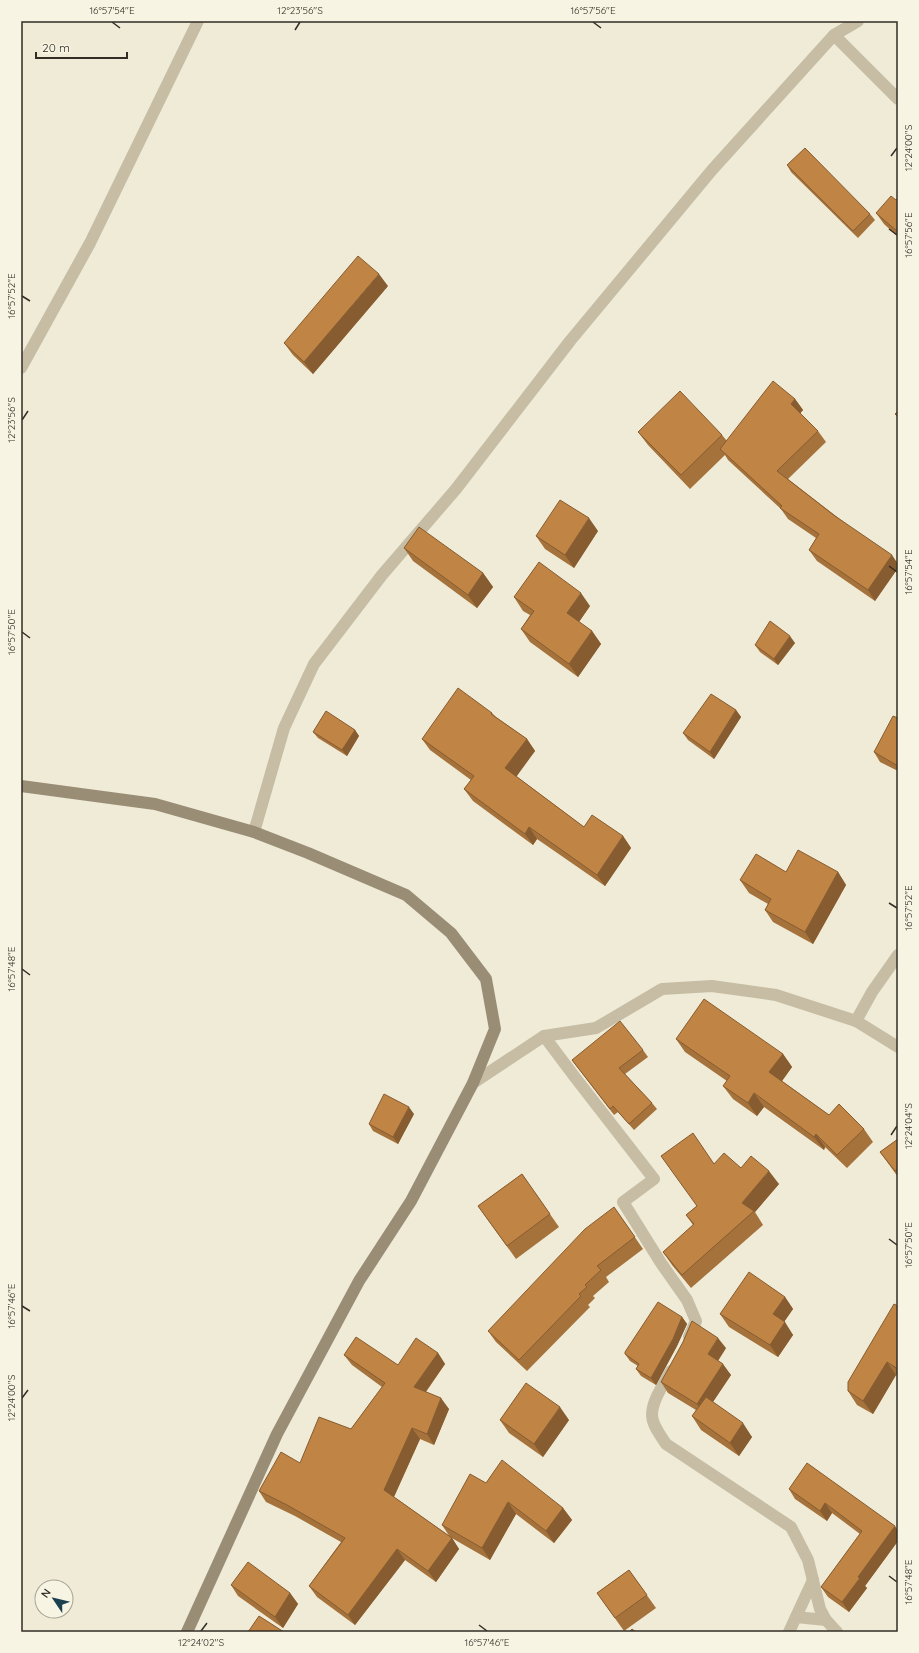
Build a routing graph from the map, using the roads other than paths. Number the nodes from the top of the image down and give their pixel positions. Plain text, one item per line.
1 (198, 21) edge
2 (858, 21) edge
3 (834, 35) junction
4 (898, 99) edge
5 (21, 368) edge
6 (21, 786) edge
7 (254, 832) junction
8 (898, 955) edge
9 (856, 1022) junction
10 (544, 1036) junction
11 (898, 1047) edge
12 (472, 1083) junction
13 (684, 1348) edge
14 (677, 1361) edge
15 (813, 1580) junction
16 (796, 1617) junction
17 (826, 1620) junction
18 (187, 1632) edge
19 (789, 1632) edge
20 (837, 1632) edge

1 - 5 street
2 - 3 street
3 - 4 street
3 - 7 street
6 - 7 street
7 - 12 street
8 - 9 street
9 - 10 street
9 - 11 street
10 - 12 street
10 - 13 street
12 - 18 street
14 - 15 street
15 - 16 street
15 - 17 street
16 - 17 street
16 - 19 street
17 - 20 street

